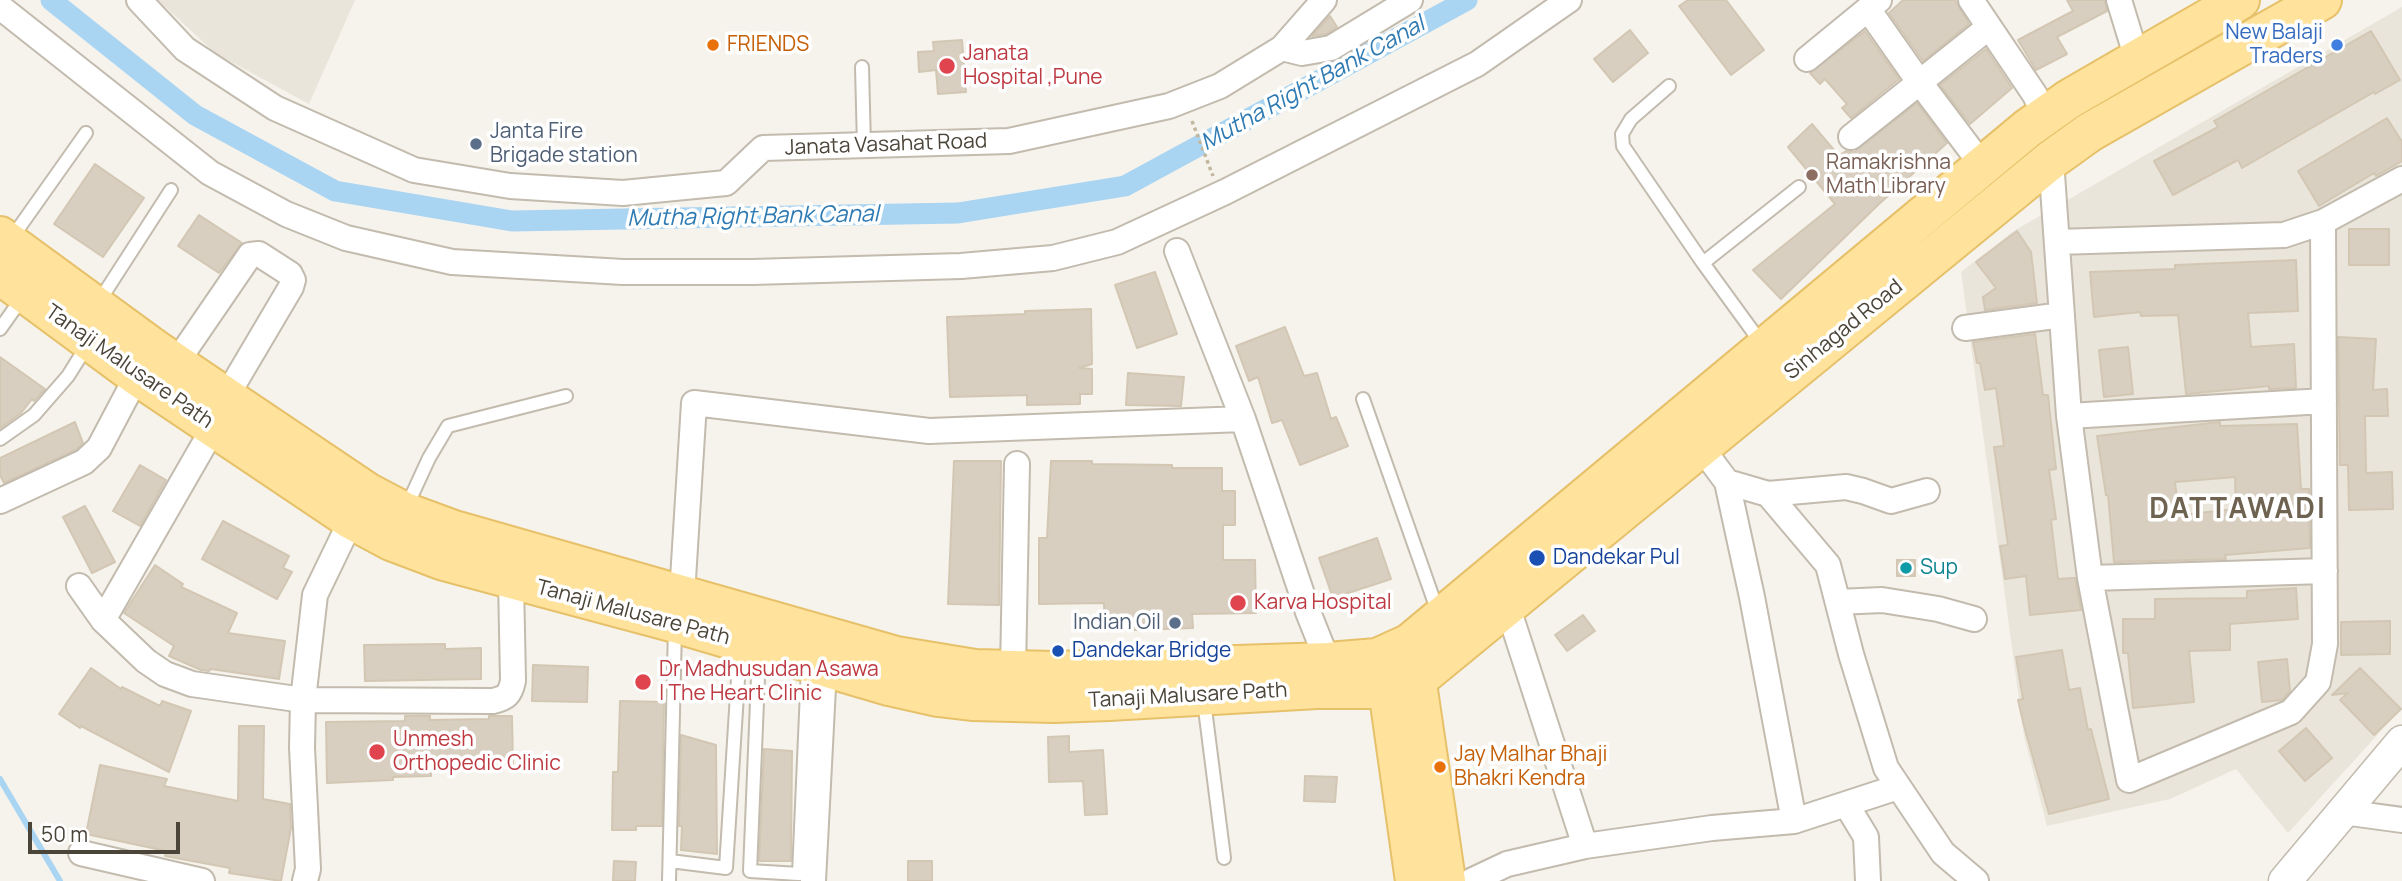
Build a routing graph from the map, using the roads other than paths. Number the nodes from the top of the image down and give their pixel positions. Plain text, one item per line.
1 (139, 0) edge
2 (1324, 0) edge
3 (1410, 0) edge
4 (1569, 0) edge
5 (1971, 0) edge
6 (2119, 0) edge
7 (2240, 0) edge
8 (2322, 0) edge
9 (1873, 4) edge
10 (0, 8) edge
11 (1989, 27) junction
12 (1282, 48) junction
13 (1807, 58) dead end
14 (2137, 59) junction
15 (862, 67) dead end
16 (1920, 82) junction
17 (1670, 86) dead end
18 (2045, 116) junction
19 (86, 133) dead end
20 (1851, 137) dead end
21 (864, 146) junction
22 (2051, 160) junction
23 (1982, 165) junction
24 (2402, 179) edge
25 (1799, 187) dead end
26 (171, 190) dead end
27 (2323, 222) junction
28 (2057, 242) junction
29 (1177, 251) dead end
30 (8, 262) edge
31 (1703, 263) junction
32 (2062, 315) junction
33 (93, 323) junction
34 (1965, 328) dead end
35 (0, 329) edge
36 (1765, 348) junction
37 (176, 363) junction
38 (137, 376) junction
39 (566, 396) dead end
40 (1363, 399) dead end
41 (2324, 401) junction
42 (220, 412) junction
43 (2069, 416) junction
44 (1243, 419) junction
45 (1711, 423) junction
46 (0, 439) edge
47 (1017, 464) dead end
48 (1727, 482) junction
49 (1927, 491) dead end
50 (1768, 494) junction
51 (0, 500) edge
52 (358, 506) junction
53 (405, 512) junction
54 (2325, 570) junction
55 (2090, 578) junction
56 (511, 580) junction
57 (79, 586) dead end
58 (1838, 602) junction
59 (1507, 606) junction
60 (678, 609) junction
61 (1440, 618) junction
62 (1974, 619) dead end
63 (103, 620) junction
64 (750, 646) junction
65 (1328, 662) junction
66 (1395, 665) junction
67 (816, 666) junction
68 (1013, 670) junction
69 (1109, 685) junction
70 (1203, 697) junction
71 (303, 699) junction
72 (2402, 742) edge
73 (1898, 787) junction
74 (1846, 804) junction
75 (2343, 812) junction
76 (2402, 820) edge
77 (1794, 821) junction
78 (1585, 846) junction
79 (80, 853) dead end
80 (1224, 858) dead end
81 (670, 861) junction
82 (202, 881) edge
83 (305, 881) edge
84 (669, 881) edge
85 (813, 881) edge
86 (1415, 881) edge
87 (1446, 881) edge
88 (1471, 881) edge
89 (1868, 881) edge
90 (1976, 881) edge
91 (2285, 881) edge

1 - 21 street, Janata Vasahat Road
2 - 12 street, Janata Vasahat Road
3 - 12 street
4 - 10 street
5 - 11 street
6 - 14 street
7 - 14 main road, Sinhagad Road
8 - 22 main road, Sinhagad Road
9 - 13 street
9 - 16 street
11 - 16 street
11 - 18 street
12 - 21 street, Janata Vasahat Road
14 - 18 main road, Sinhagad Road
15 - 21 lane
16 - 20 street
16 - 23 street
17 - 31 lane
18 - 23 main road, Sinhagad Road
19 - 30 lane
22 - 28 street
22 - 45 main road, Sinhagad Road
23 - 36 main road, Sinhagad Road
24 - 27 street
25 - 31 lane
26 - 33 lane
27 - 28 street
27 - 41 street
28 - 32 street
29 - 44 street
30 - 33 main road, Tanaji Malusare Path
30 - 33 main road, Tanaji Malusare Path
30 - 35 lane
31 - 36 lane
32 - 34 street
32 - 43 street
33 - 37 main road, Tanaji Malusare Path
33 - 38 main road, Tanaji Malusare Path
33 - 46 lane
36 - 45 main road, Sinhagad Road
37 - 42 main road, Tanaji Malusare Path
37 - 42 street
38 - 42 main road, Tanaji Malusare Path
38 - 51 street
39 - 53 lane
40 - 61 lane
41 - 43 street
41 - 54 street
42 - 52 main road, Tanaji Malusare Path
42 - 63 street
43 - 55 street
44 - 60 street
44 - 65 street
45 - 48 street
45 - 59 main road, Sinhagad Road
45 - 61 main road, Sinhagad Road
47 - 68 street
48 - 50 street
48 - 77 street
49 - 50 street
50 - 58 street
52 - 53 main road, Tanaji Malusare Path
52 - 56 main road, Tanaji Malusare Path
52 - 71 street
53 - 60 main road, Tanaji Malusare Path
54 - 55 street
54 - 55 street
56 - 60 main road, Tanaji Malusare Path
56 - 71 street
57 - 63 street
58 - 62 street
58 - 73 street
59 - 66 main road, Sinhagad Road
59 - 78 street
60 - 64 main road, Tanaji Malusare Path
60 - 68 main road, Tanaji Malusare Path
60 - 81 lane
61 - 66 main road, Sinhagad Road
63 - 71 street
64 - 67 main road, Tanaji Malusare Path
64 - 67 lane
64 - 81 lane
65 - 66 main road, Tanaji Malusare Path
65 - 69 main road, Tanaji Malusare Path
66 - 70 main road, Tanaji Malusare Path
66 - 86 main road
66 - 87 main road
67 - 69 main road, Tanaji Malusare Path
67 - 85 street
68 - 69 main road, Tanaji Malusare Path
69 - 70 main road, Tanaji Malusare Path
70 - 80 lane
71 - 83 street
72 - 75 street
73 - 74 street
73 - 90 street
74 - 77 street
74 - 89 street
75 - 76 street
75 - 91 street
77 - 78 street
78 - 88 street
79 - 82 street
81 - 84 lane

